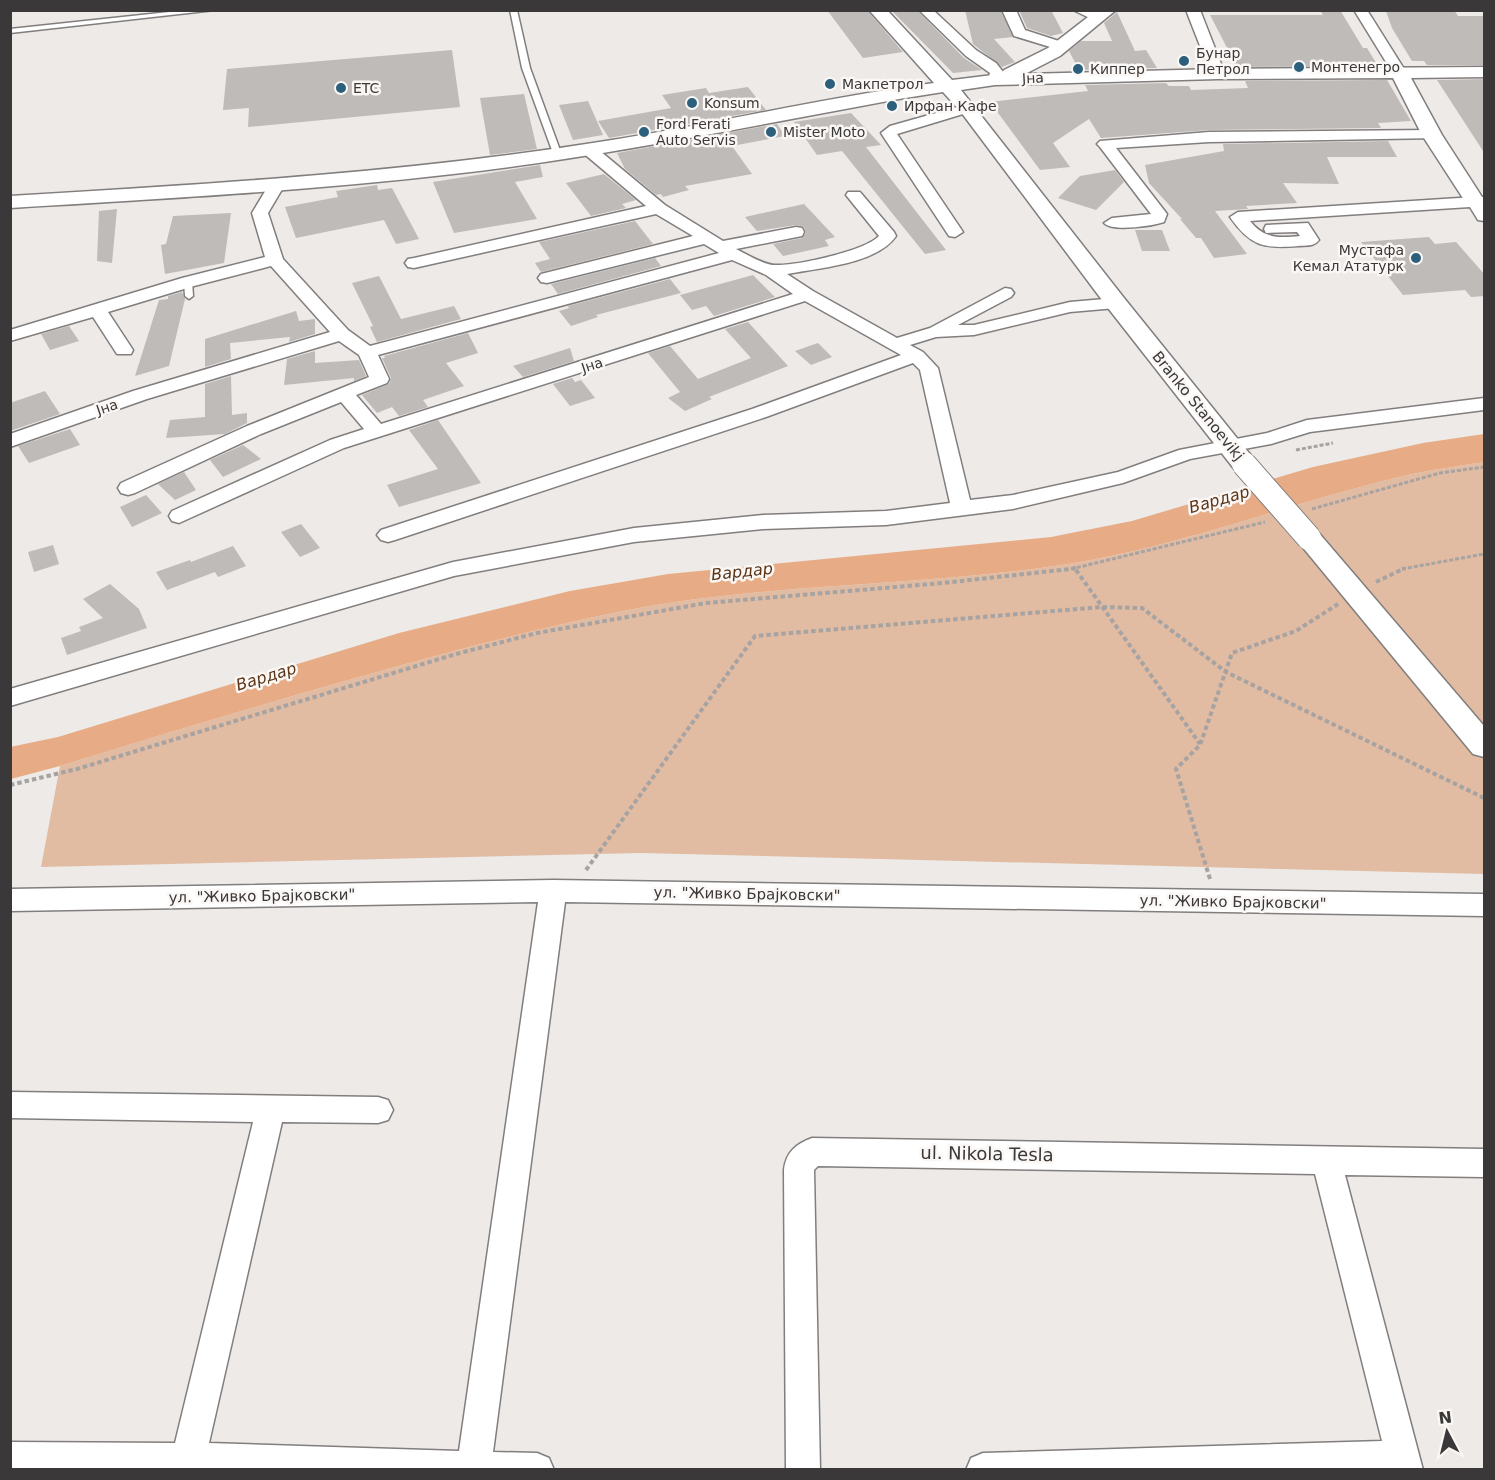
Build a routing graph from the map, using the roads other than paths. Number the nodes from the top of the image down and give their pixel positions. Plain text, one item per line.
1 (212, 10) edge
2 (513, 10) edge
3 (877, 10) edge
4 (925, 10) edge
5 (1009, 10) edge
6 (1079, 10) edge
7 (1193, 10) edge
8 (1360, 10) edge
9 (1102, 14) edge
10 (10, 32) edge
11 (1057, 49) junction
12 (1399, 72) junction
13 (1485, 72) edge
14 (1218, 74) junction
15 (1070, 76) junction
16 (995, 80) junction
17 (948, 84) junction
18 (968, 108) junction
19 (1432, 135) junction
20 (588, 149) junction
21 (557, 153) junction
22 (276, 186) junction
23 (854, 195) dead end
24 (10, 202) edge
25 (1481, 207) edge
26 (659, 208) junction
27 (1113, 223) dead end
28 (1272, 229) dead end
29 (796, 231) dead end
30 (955, 232) dead end
31 (707, 238) junction
32 (728, 250) junction
33 (275, 260) junction
34 (414, 262) dead end
35 (772, 271) junction
36 (547, 278) dead end
37 (1005, 293) dead end
38 (807, 295) junction
39 (1116, 303) junction
40 (97, 309) junction
41 (934, 332) junction
42 (342, 334) junction
43 (10, 336) edge
44 (896, 344) junction
45 (124, 351) dead end
46 (367, 352) junction
47 (916, 356) junction
48 (345, 393) junction
49 (1485, 404) edge
50 (376, 431) junction
51 (10, 441) edge
52 (1236, 455) junction
53 (128, 488) dead end
54 (962, 508) junction
55 (179, 516) dead end
56 (388, 535) dead end
57 (10, 698) edge
58 (1485, 746) edge
59 (562, 892) junction
60 (10, 900) edge
61 (1485, 906) edge
62 (10, 1105) edge
63 (271, 1108) junction
64 (378, 1110) dead end
65 (1328, 1162) junction
66 (1485, 1164) edge
67 (10, 1460) edge
68 (188, 1460) junction
69 (1404, 1464) edge
70 (473, 1469) edge
71 (537, 1470) edge
72 (803, 1470) edge
73 (983, 1470) edge

1 - 10 lane
2 - 21 lane
3 - 17 street, Branko Stanoevikj
4 - 16 street
5 - 11 street
6 - 9 street
7 - 14 street
8 - 12 street
9 - 11 street
11 - 15 street
11 - 16 street
12 - 13 street, Јна
12 - 14 street, Јна
12 - 19 street
14 - 15 street, Јна
15 - 16 street, Јна
16 - 17 street, Јна
17 - 18 street, Branko Stanoevikj
17 - 20 street, Јна
18 - 30 street
18 - 39 street, Branko Stanoevikj
19 - 25 street
19 - 27 street
20 - 21 street, Јна
20 - 26 street
21 - 22 street, Јна
22 - 24 street, Јна
22 - 33 street
23 - 35 street
25 - 28 street
26 - 31 street
26 - 34 street
29 - 32 street
31 - 32 street
31 - 36 street
32 - 35 street
32 - 46 street
33 - 40 street
33 - 42 street
35 - 38 street
37 - 41 street
38 - 44 street
38 - 50 street, Јна
39 - 41 street
39 - 52 street, Branko Stanoevikj
40 - 43 street
40 - 45 street
41 - 44 street
42 - 46 street
42 - 51 street, Јна
44 - 47 street
46 - 48 street
47 - 54 street
47 - 56 street
48 - 50 street
48 - 53 street
49 - 52 street
50 - 55 street, Јна
52 - 54 street
52 - 58 street, Branko Stanoevikj, bridge
54 - 57 street
59 - 60 street, ул. "Живко Брајковски"
59 - 61 street, ул. "Живко Брајковски"
59 - 70 street
62 - 63 street
63 - 64 street
63 - 68 street
65 - 66 street, ul. Nikola Tesla
65 - 69 street
65 - 72 street, ul. Nikola Tesla
67 - 68 street
68 - 70 street
69 - 73 street
70 - 71 street

